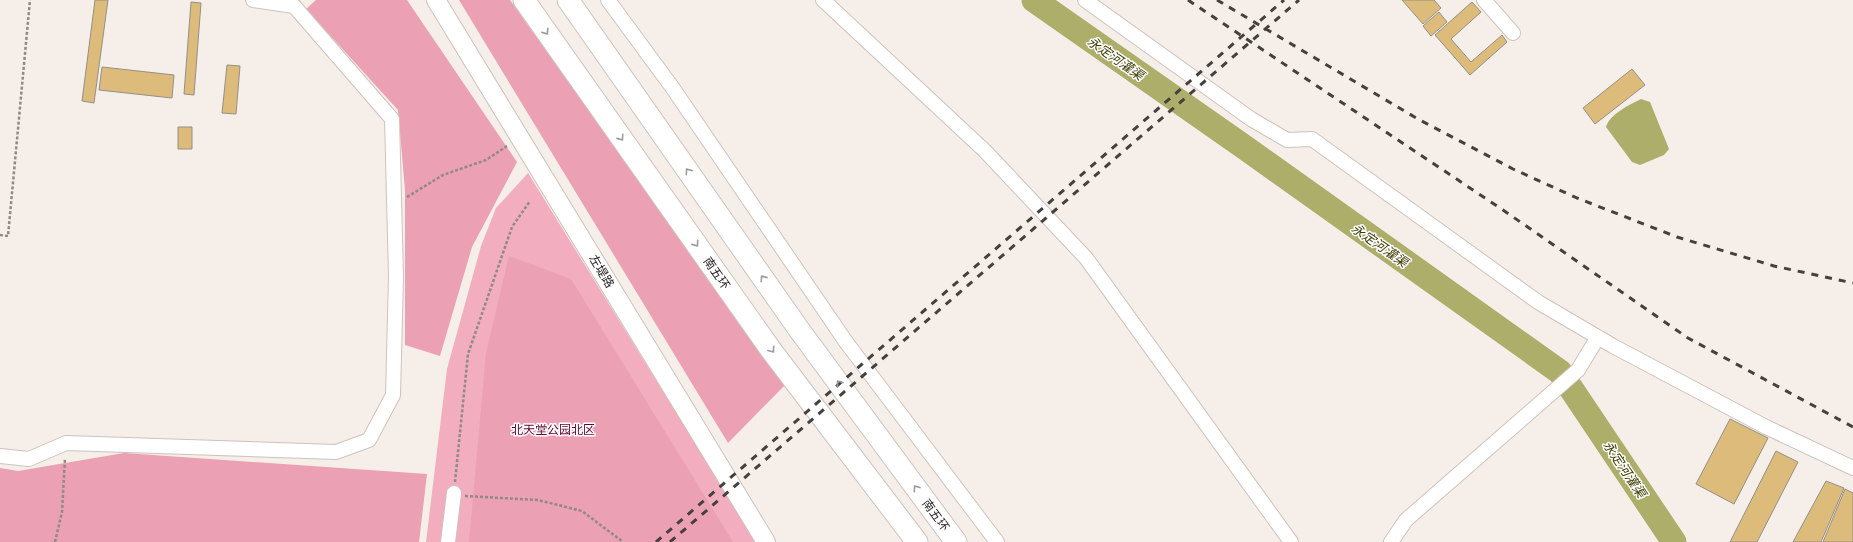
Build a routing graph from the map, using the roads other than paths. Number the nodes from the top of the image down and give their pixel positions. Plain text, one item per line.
1 (253, 0) edge
2 (436, 0) edge
3 (524, 0) edge
4 (568, 0) edge
5 (608, 0) edge
6 (823, 0) edge
7 (1085, 0) edge
8 (1484, 0) edge
9 (1513, 33) dead end
10 (1598, 337) junction
11 (0, 456) edge
12 (1853, 468) edge
13 (454, 493) road end
14 (448, 542) edge
15 (766, 542) edge
16 (917, 542) edge
17 (956, 542) edge
18 (998, 542) edge
19 (1291, 542) edge
20 (1391, 542) edge

1 - 11 street
2 - 15 main road, 左堤路
3 -> 16 highway, 南五环
17 -> 4 highway, 南五环
5 - 18 street
6 - 19 street
7 - 10 street
8 - 9 street
10 - 12 street
10 - 20 street
13 - 14 street

